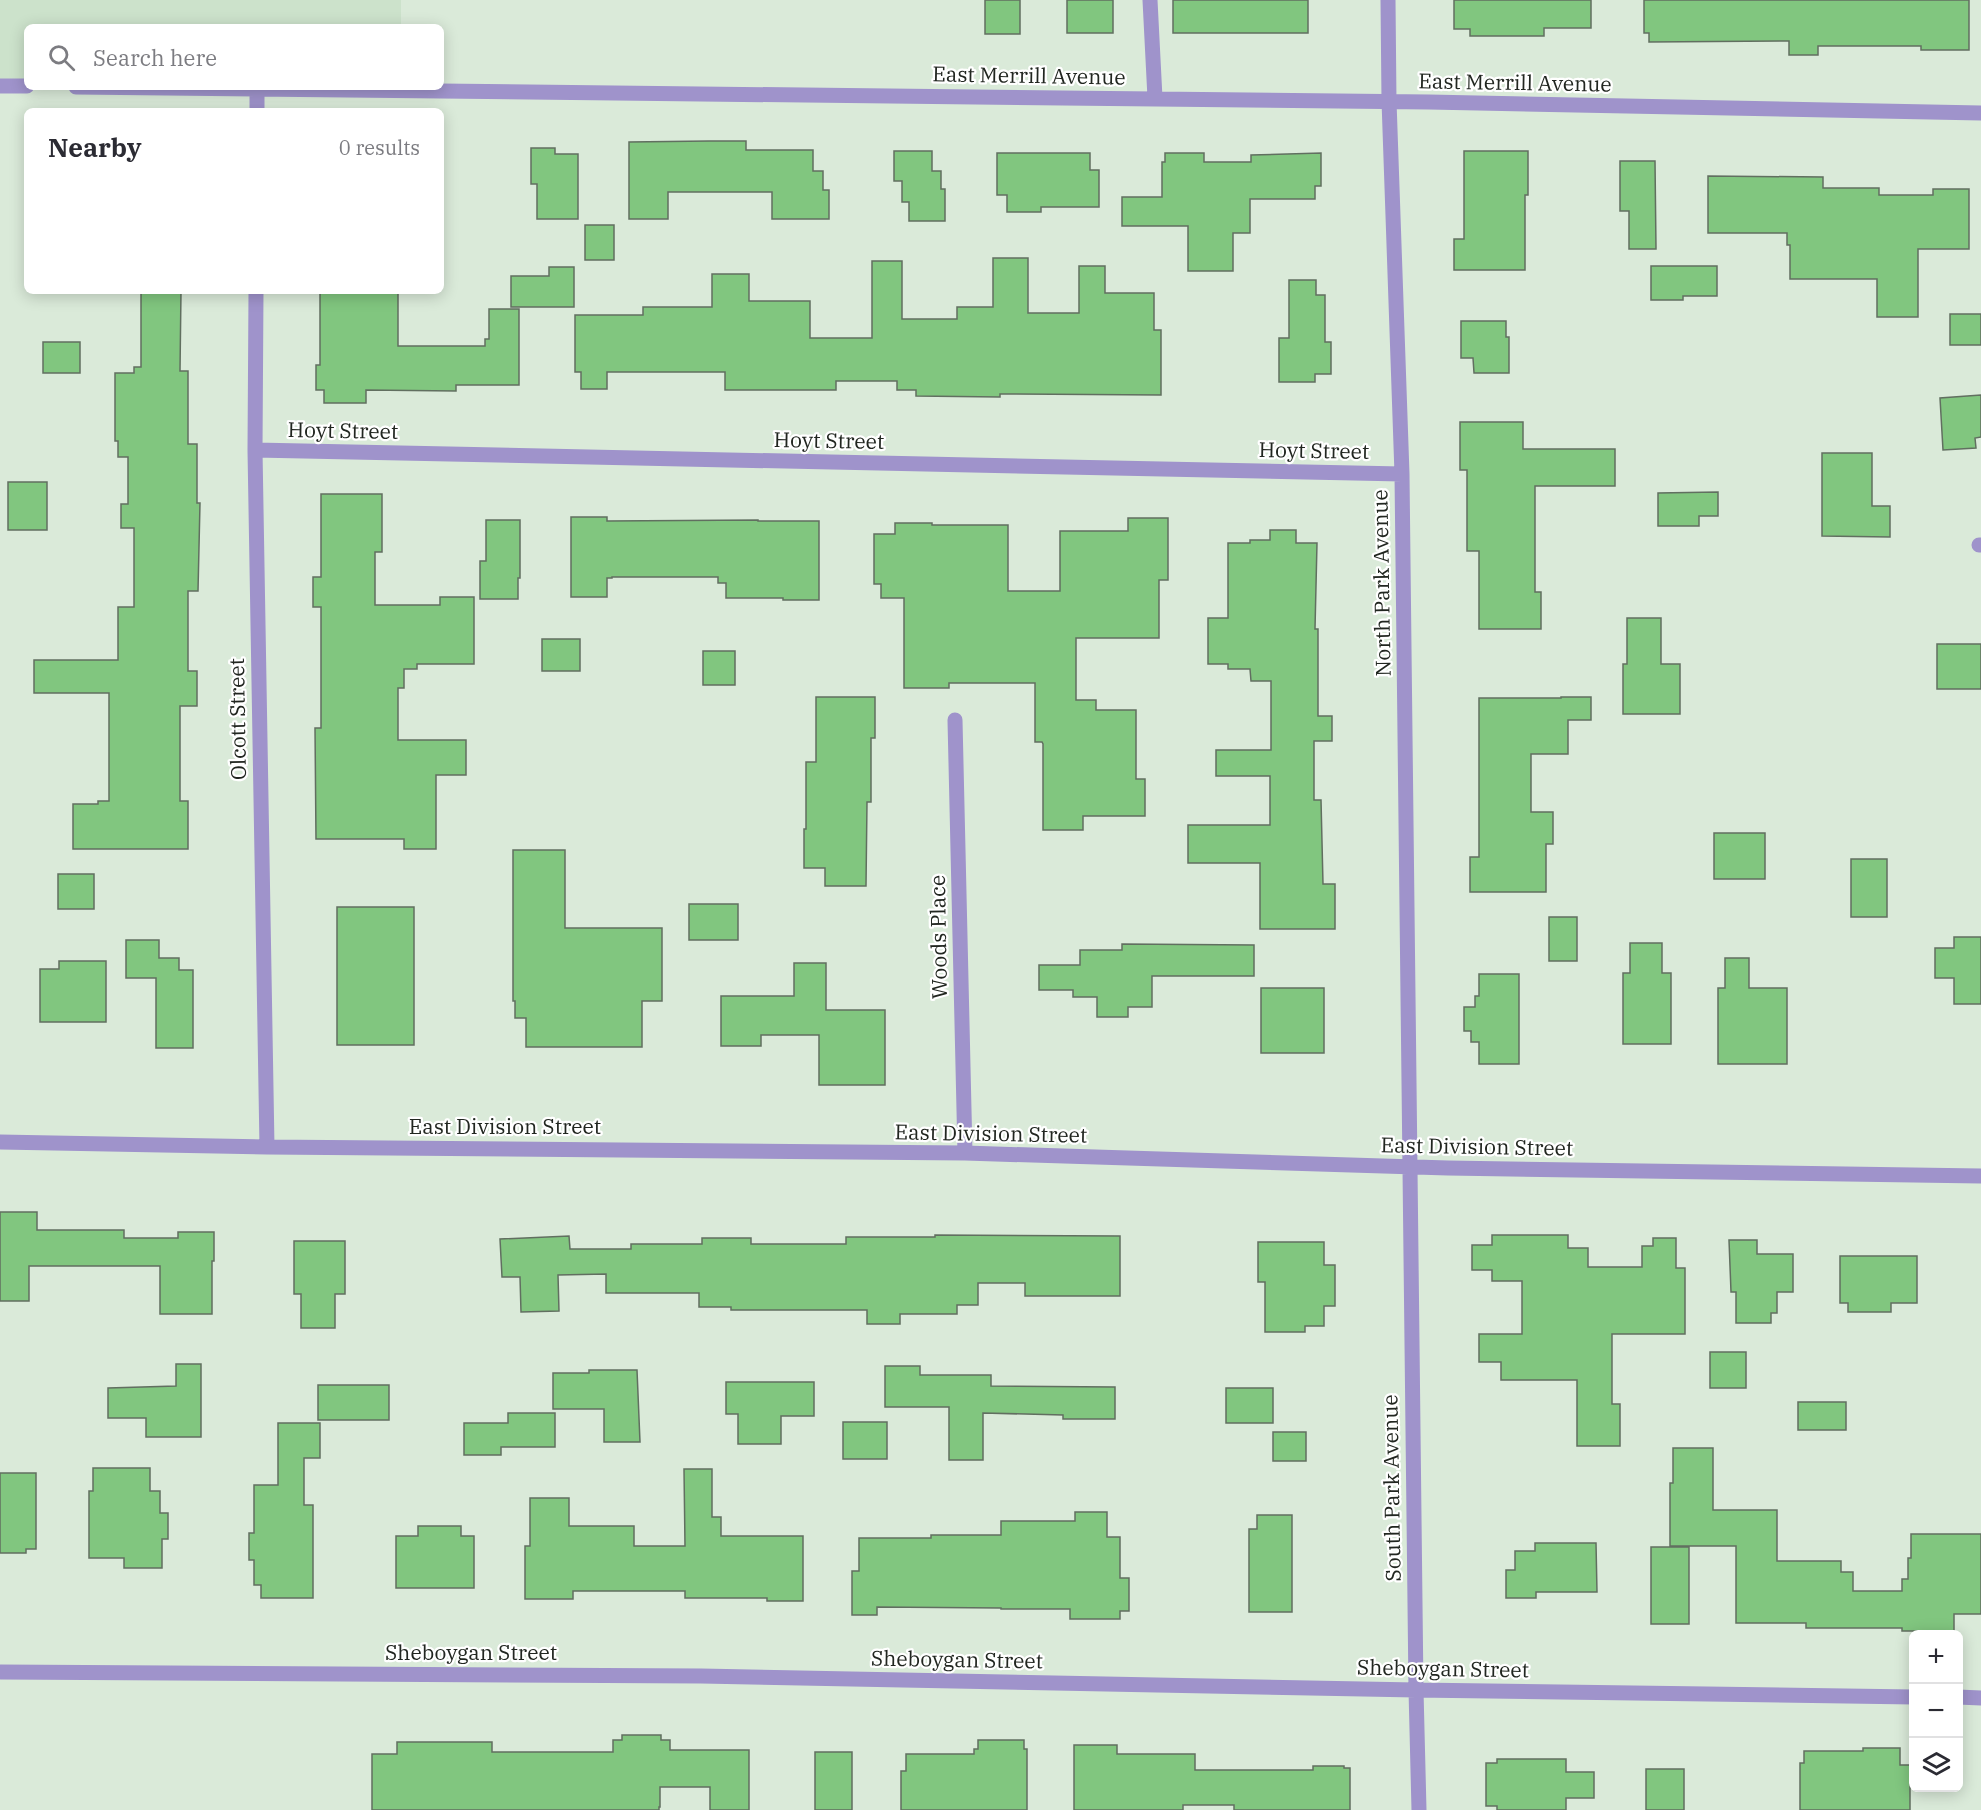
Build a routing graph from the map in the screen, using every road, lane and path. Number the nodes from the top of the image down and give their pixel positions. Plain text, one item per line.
1 (1150, 0) edge
2 (1388, 0) edge
3 (0, 86) edge
4 (24, 87) edge
5 (257, 90) edge
6 (357, 90) edge
7 (1155, 98) junction
8 (1389, 101) junction
9 (257, 108) edge
10 (1981, 112) edge
11 (256, 294) edge
12 (255, 450) junction
13 (1402, 474) junction
14 (954, 720) dead end
15 (0, 1142) edge
16 (267, 1147) junction
17 (965, 1153) junction
18 (1409, 1166) junction
19 (1981, 1176) edge
20 (0, 1672) edge
21 (1416, 1690) junction
22 (1909, 1697) edge
23 (1963, 1697) edge
24 (1981, 1698) edge
25 (1419, 1810) edge

1 - 7 street
2 - 8 street, North Park Avenue
3 - 4 street
5 - 9 street
6 - 7 street, East Merrill Avenue
7 - 8 street, East Merrill Avenue
8 - 10 street, East Merrill Avenue
8 - 13 street, North Park Avenue
11 - 12 street, Olcott Street
12 - 13 street, Hoyt Street
12 - 16 street, Olcott Street
13 - 18 street, North Park Avenue
14 - 17 street, Woods Place
15 - 16 street, East Division Street
16 - 17 street, East Division Street
17 - 18 street, East Division Street
18 - 19 street, East Division Street
18 - 21 street, South Park Avenue
20 - 21 street, Sheboygan Street
21 - 22 street, Sheboygan Street
21 - 25 street, South Park Avenue
23 - 24 street

